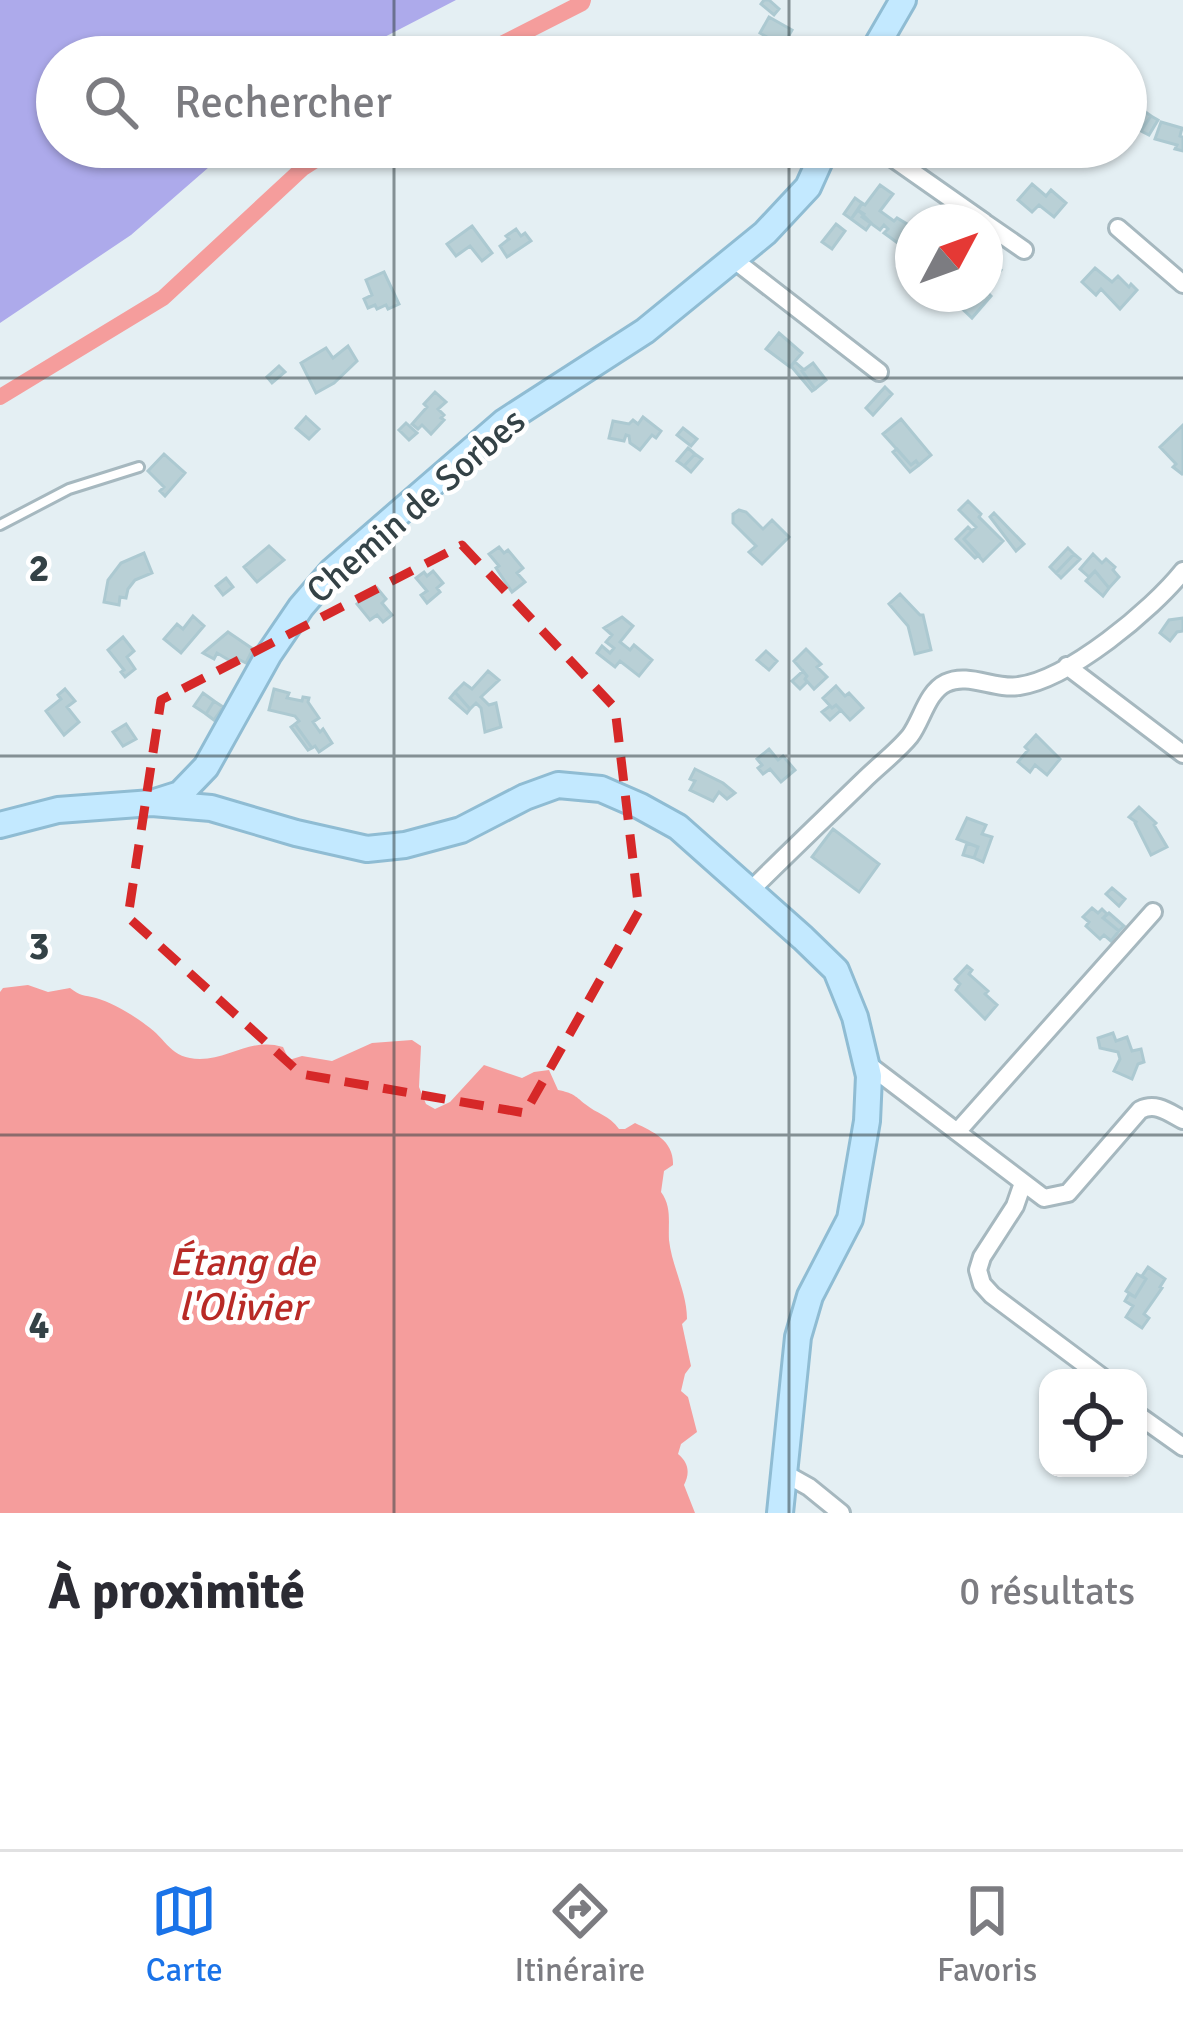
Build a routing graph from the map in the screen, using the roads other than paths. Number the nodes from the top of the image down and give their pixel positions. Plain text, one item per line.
1 (903, 0) edge
2 (882, 36) edge
3 (817, 168) edge
4 (907, 168) edge
5 (958, 204) edge
6 (1118, 228) dead end
7 (1003, 235) edge
8 (1024, 250) dead end
9 (733, 259) junction
10 (1183, 284) edge
11 (879, 372) dead end
12 (139, 467) dead end
13 (0, 525) edge
14 (1183, 571) edge
15 (1067, 667) junction
16 (1183, 754) edge
17 (152, 803) junction
18 (0, 826) edge
19 (750, 891) junction
20 (1153, 912) dead end
21 (865, 1061) junction
22 (1183, 1120) edge
23 (957, 1132) junction
24 (1023, 1183) junction
25 (1091, 1369) edge
26 (1147, 1421) edge
27 (1183, 1447) edge
28 (784, 1473) junction
29 (780, 1513) edge
30 (841, 1513) edge

1 - 2 street
3 - 9 street, Chemin de Sorbes
4 - 5 street
6 - 10 street
7 - 8 street
9 - 11 street
9 - 17 street, Chemin de Sorbes
12 - 13 lane
14 - 15 street
15 - 16 street
15 - 19 street
17 - 18 street
17 - 19 street
19 - 21 street
20 - 23 street
21 - 23 street
21 - 28 street
22 - 24 street
23 - 24 street
24 - 25 street
26 - 27 street
28 - 29 street
28 - 30 street

